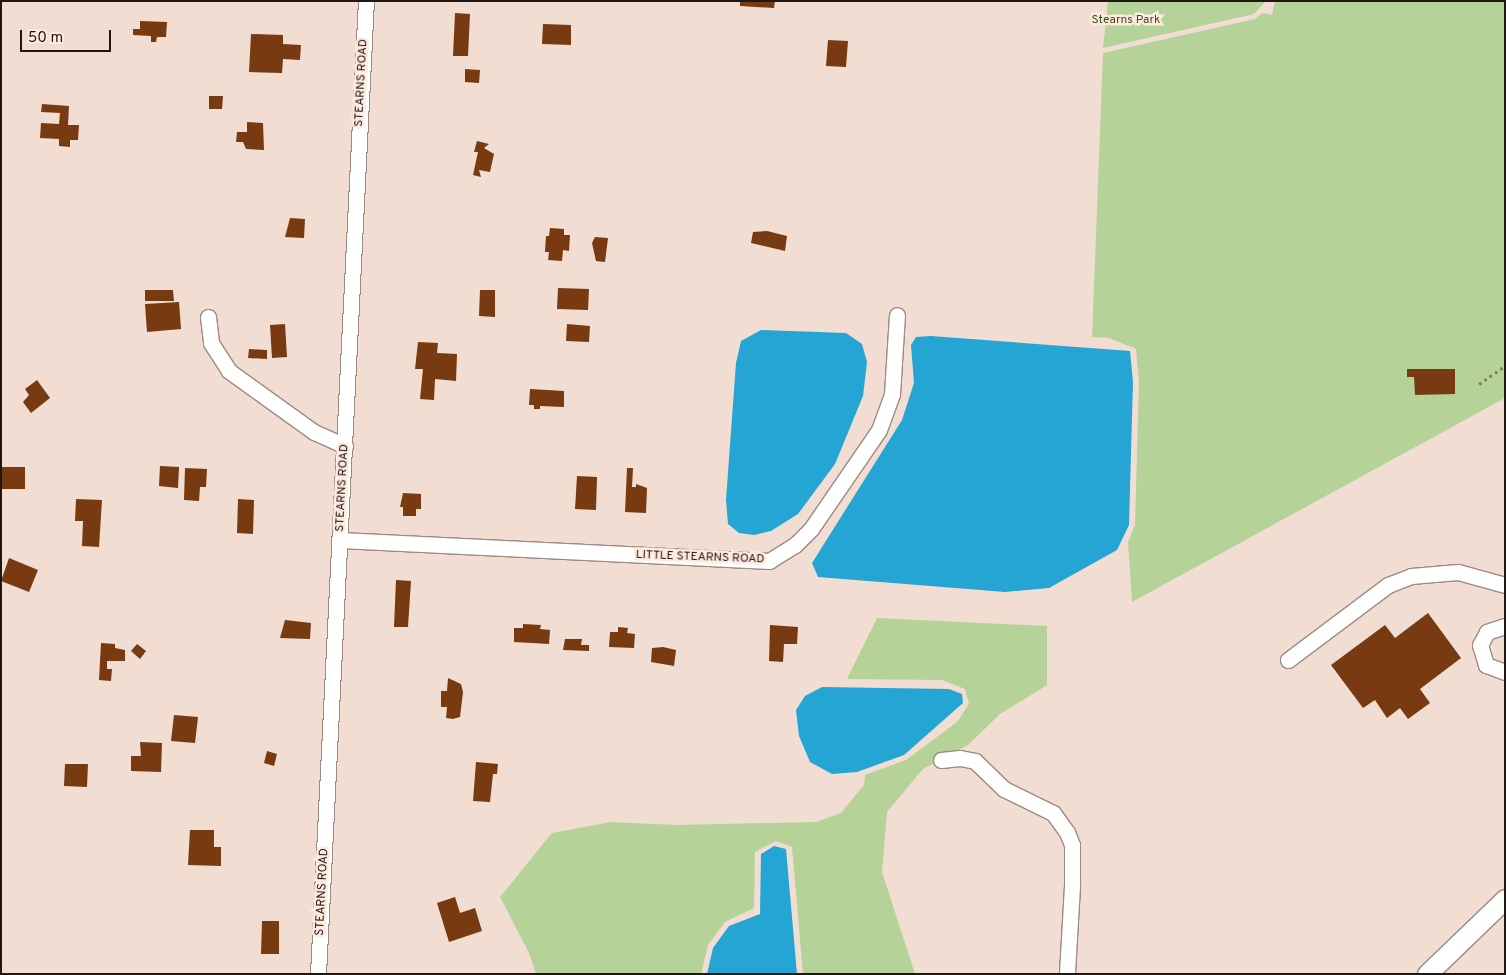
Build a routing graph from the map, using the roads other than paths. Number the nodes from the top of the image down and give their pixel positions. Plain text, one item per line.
1 (366, 1) edge
2 (897, 315) dead end
3 (208, 317) dead end
4 (345, 446) junction
5 (340, 540) junction
6 (1505, 585) edge
7 (1505, 626) edge
8 (1288, 660) dead end
9 (1505, 672) edge
10 (941, 760) dead end
11 (1505, 899) edge
12 (318, 974) edge
13 (1067, 974) edge
14 (1428, 974) edge

1 - 4 street, STEARNS ROAD
2 - 5 street, LITTLE STEARNS ROAD
3 - 4 street
4 - 5 street, STEARNS ROAD
5 - 12 street, STEARNS ROAD
6 - 8 street
7 - 9 street
10 - 13 street
11 - 14 main road

